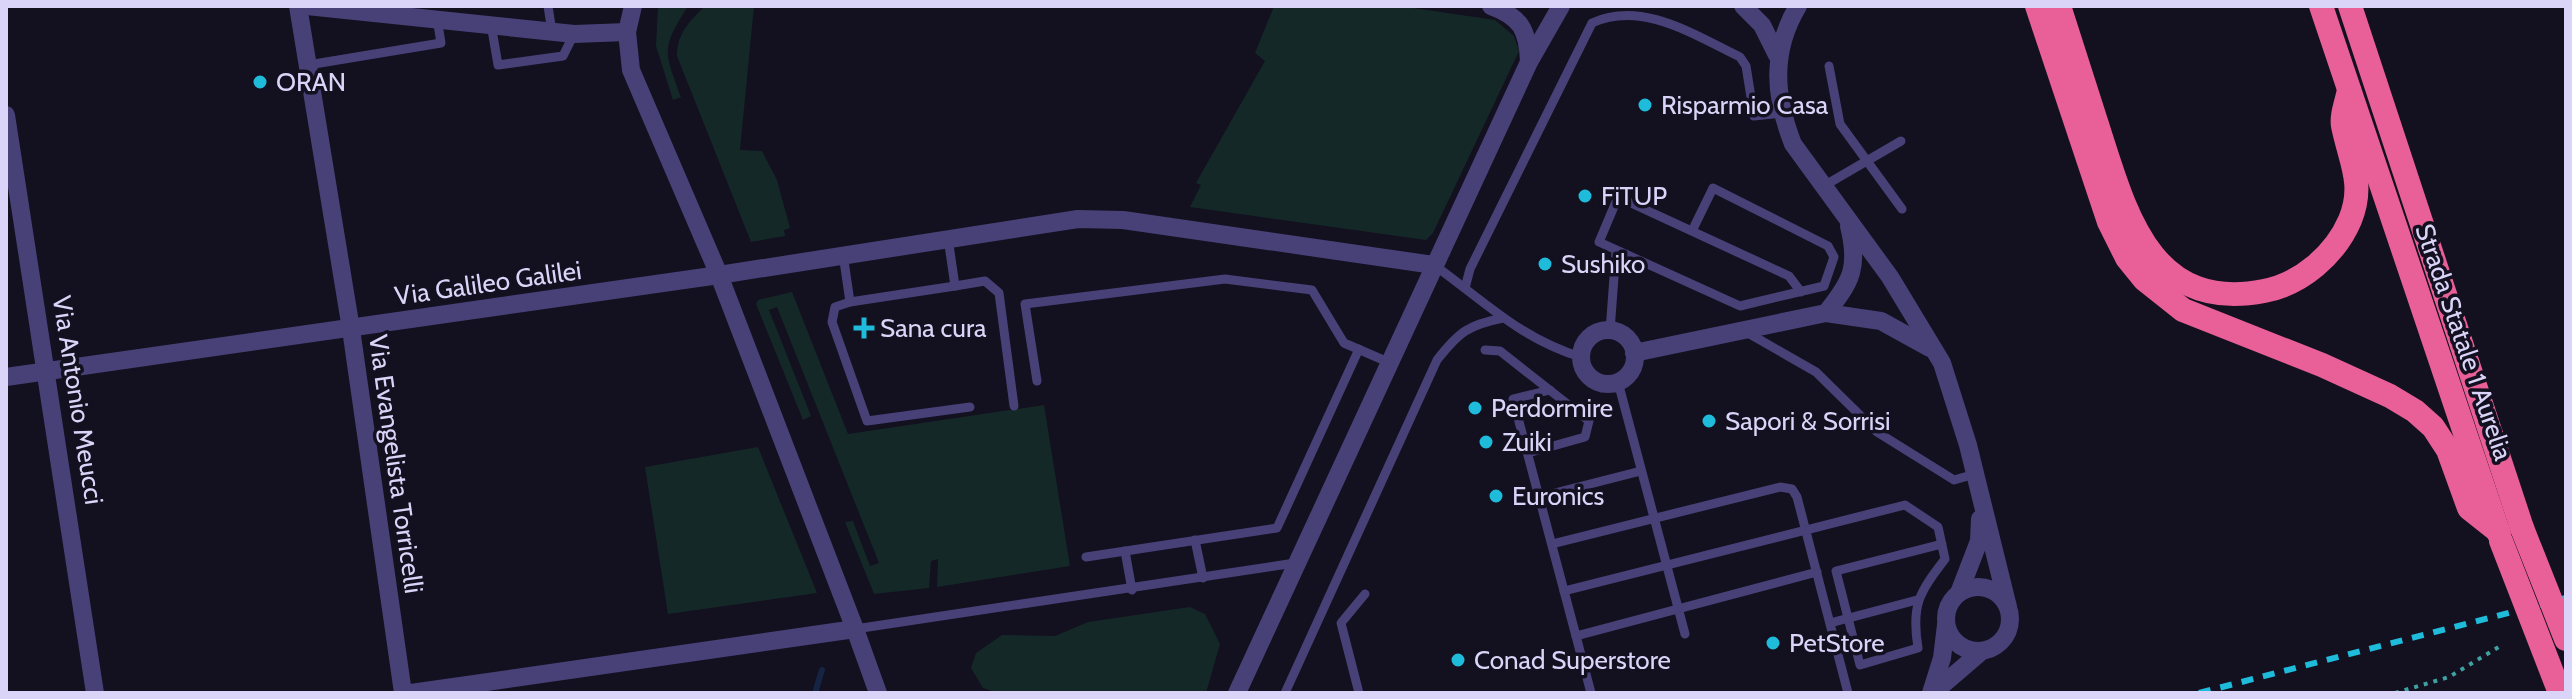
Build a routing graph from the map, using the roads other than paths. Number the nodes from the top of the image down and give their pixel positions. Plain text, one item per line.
1 (298, 6) edge
2 (307, 6) edge
3 (548, 6) edge
4 (1491, 6) edge
5 (1530, 6) edge
6 (1743, 6) edge
7 (1798, 6) edge
8 (2037, 6) edge
9 (2059, 6) edge
10 (2321, 6) edge
11 (2350, 6) edge
12 (1553, 11) edge
13 (629, 17) edge
14 (437, 18) junction
15 (491, 24) junction
16 (552, 32) junction
17 (574, 34) junction
18 (1526, 34) junction
19 (1777, 55) junction
20 (1529, 62) junction
21 (308, 65) junction
22 (1829, 66) dead end
23 (2349, 90) junction
24 (1782, 113) junction
25 (6, 115) edge
26 (1901, 141) dead end
27 (1866, 162) junction
28 (1822, 187) junction
29 (1902, 209) dead end
30 (1846, 217) junction
31 (1692, 231) junction
32 (948, 238) junction
33 (1616, 250) junction
34 (843, 254) junction
35 (1434, 265) junction
36 (719, 275) junction
37 (955, 286) junction
38 (1465, 288) junction
39 (1801, 292) junction
40 (850, 302) junction
41 (1826, 313) junction
42 (1503, 318) junction
43 (351, 329) junction
44 (1744, 330) junction
45 (1610, 331) junction
46 (1359, 349) junction
47 (1933, 349) junction
48 (1485, 350) dead end
49 (1634, 353) junction
50 (1581, 357) junction
51 (1388, 362) junction
52 (48, 370) junction
53 (6, 377) edge
54 (1037, 381) dead end
55 (1618, 382) junction
56 (1550, 390) junction
57 (1014, 406) dead end
58 (970, 407) dead end
59 (1528, 453) junction
60 (1641, 471) junction
61 (1975, 474) junction
62 (1539, 497) junction
63 (1981, 500) junction
64 (1655, 519) junction
65 (1806, 530) junction
66 (2507, 533) junction
67 (1195, 540) junction
68 (1552, 544) junction
69 (1942, 544) junction
70 (1125, 551) junction
71 (1086, 557) dead end
72 (1295, 563) junction
73 (1667, 566) junction
74 (1817, 572) junction
75 (1203, 578) junction
76 (1132, 590) junction
77 (1564, 591) junction
78 (1959, 593) junction
79 (1365, 594) dead end
80 (1917, 600) junction
81 (2008, 607) junction
82 (1678, 609) junction
83 (1848, 618) junction
84 (1946, 622) junction
85 (1830, 623) junction
86 (855, 629) junction
87 (1685, 634) dead end
88 (1576, 636) junction
89 (2566, 639) edge
90 (1982, 651) junction
91 (95, 693) edge
92 (403, 693) edge
93 (411, 693) edge
94 (878, 693) edge
95 (1237, 693) edge
96 (1285, 693) edge
97 (1359, 693) edge
98 (1591, 693) edge
99 (1848, 693) edge
100 (1932, 693) edge
101 (2560, 693) edge

1 - 21 street, Via Evangelista Torricelli
2 - 14 street
3 - 16 lane
4 - 18 street
5 - 18 street
6 - 19 street
7 - 19 street
8 - 66 highway
9 - 23 highway
10 - 23 highway, Strada Statale 1 Aurelia
11 - 66 highway, Strada Statale 1 Aurelia
12 - 20 street
13 - 17 street
13 - 36 street
14 - 15 street
14 - 21 lane
15 - 16 street
15 - 17 lane
16 - 17 street
18 - 20 street
19 - 24 street
20 - 35 street
21 - 43 street, Via Evangelista Torricelli
22 - 27 lane
23 - 66 highway, Strada Statale 1 Aurelia
24 - 28 street
24 - 38 lane
25 - 52 street, Via Antonio Meucci
26 - 27 lane
27 - 28 lane
27 - 29 lane
28 - 30 street
30 - 41 street
30 - 47 street
31 - 33 lane
31 - 39 lane
31 - 39 lane
32 - 34 street, Via Galileo Galilei
32 - 35 street, Via Galileo Galilei
32 - 37 lane
33 - 39 lane
33 - 45 lane
34 - 36 street, Via Galileo Galilei
34 - 40 lane
35 - 38 lane
35 - 51 street
36 - 43 street, Via Galileo Galilei
36 - 86 street
37 - 40 lane
37 - 57 lane
38 - 42 lane
40 - 58 lane
41 - 44 street
41 - 47 street
42 - 50 lane
42 - 96 lane
43 - 52 street, Via Galileo Galilei
43 - 92 street, Via Evangelista Torricelli
44 - 49 street
44 - 61 lane
45 - 49 street
45 - 50 street
46 - 51 lane
46 - 54 lane
46 - 67 lane
47 - 61 street
48 - 56 lane
49 - 55 street
50 - 55 street
51 - 72 street
52 - 53 street, Via Galileo Galilei
52 - 91 street, Via Antonio Meucci
55 - 60 lane
56 - 59 lane
56 - 59 lane
59 - 62 lane
60 - 62 lane
60 - 64 lane
61 - 63 street
62 - 68 lane
63 - 78 street
63 - 81 street
64 - 65 lane
64 - 68 lane
64 - 73 lane
65 - 69 lane
65 - 73 lane
65 - 74 lane
66 - 89 highway, Strada Statale 1 Aurelia, bridge
66 - 101 highway, Strada Statale 1 Aurelia, bridge
67 - 70 lane
67 - 75 lane
68 - 77 lane
69 - 80 lane
69 - 83 lane
70 - 71 lane
70 - 76 lane
72 - 75 lane
72 - 95 street
73 - 77 lane
73 - 82 lane
74 - 82 lane
74 - 85 lane
75 - 76 lane
76 - 86 lane
77 - 88 lane
78 - 81 street
78 - 84 street
79 - 97 lane
80 - 83 lane
80 - 83 lane
81 - 90 street
82 - 87 lane
82 - 88 lane
83 - 85 lane
84 - 90 street
84 - 100 street
85 - 99 lane
86 - 93 street
86 - 94 street
88 - 98 lane
90 - 100 street

